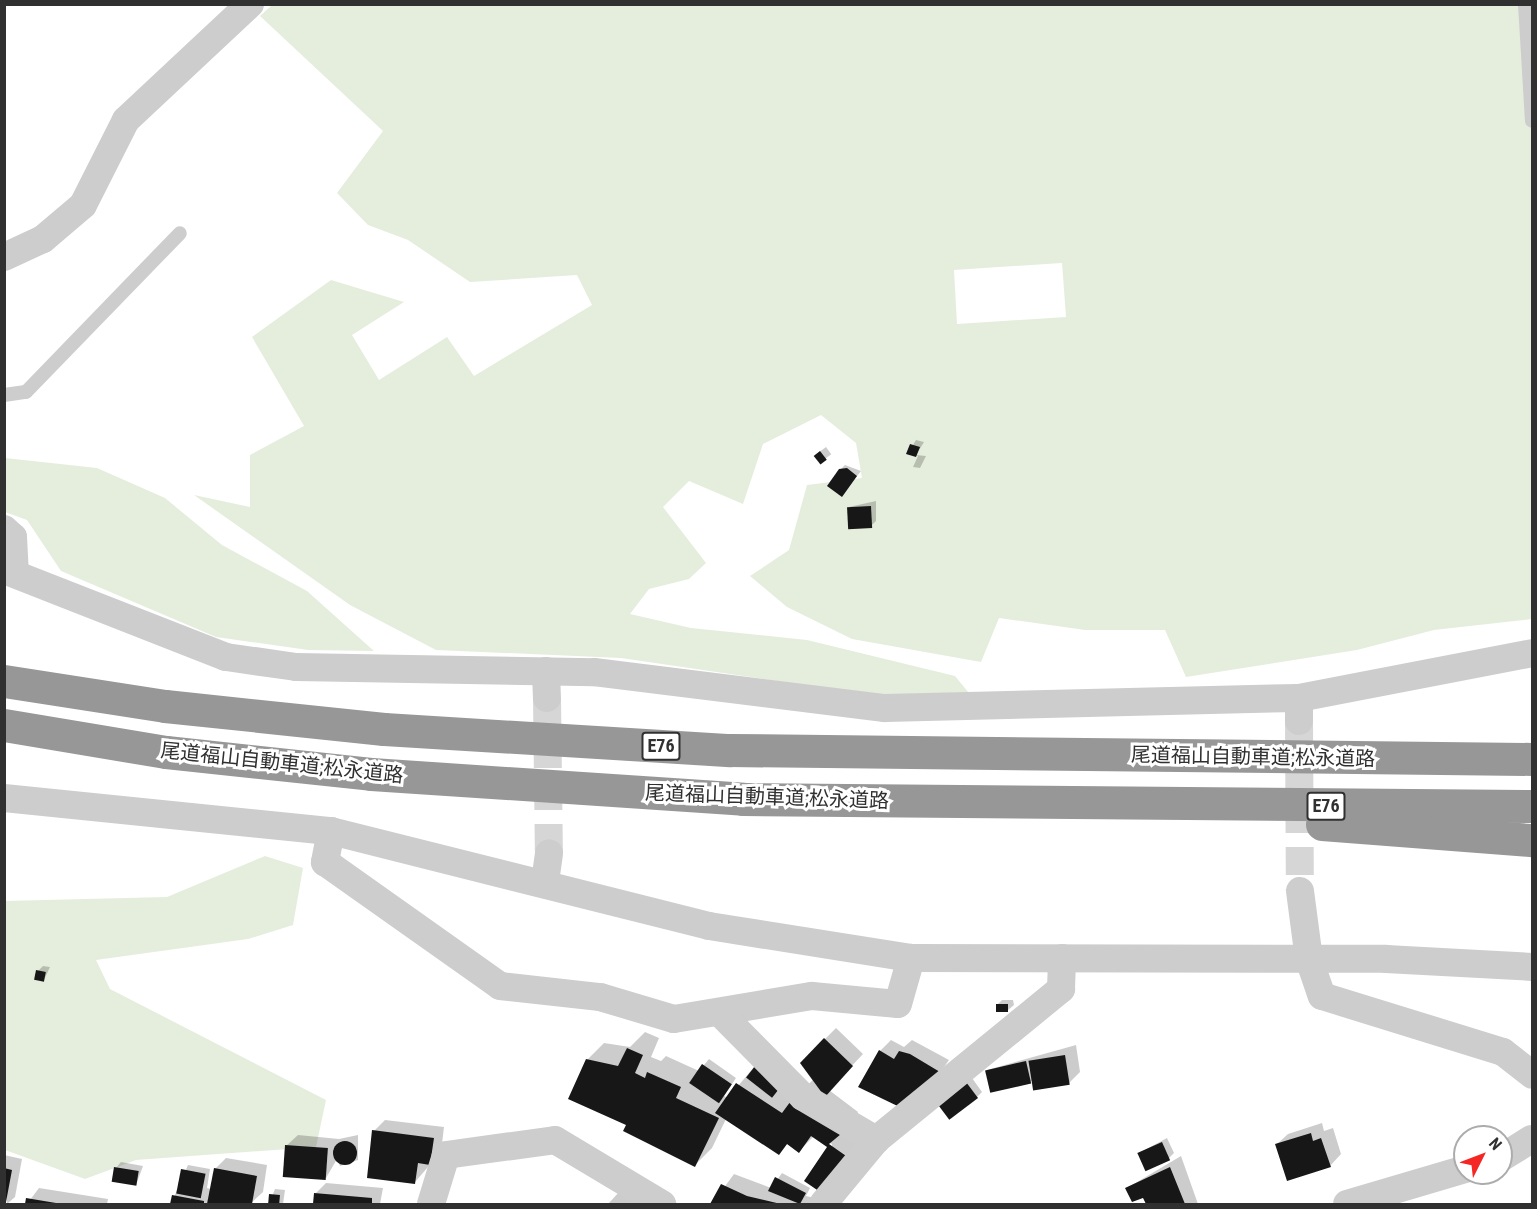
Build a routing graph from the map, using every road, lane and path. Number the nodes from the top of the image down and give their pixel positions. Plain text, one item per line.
1 (250, 4) edge
2 (1525, 4) edge
3 (1533, 121) edge
4 (180, 232) dead end
5 (4, 257) edge
6 (4, 395) edge
7 (4, 529) edge
8 (10, 572) edge
9 (1533, 653) edge
10 (4, 681) edge
11 (4, 725) edge
12 (1533, 744) edge
13 (1321, 758) junction
14 (1533, 759) edge
15 (4, 798) edge
16 (1120, 805) junction
17 (1533, 806) edge
18 (331, 831) junction
19 (1533, 840) edge
20 (549, 853) tunnel mouth
21 (545, 882) junction
22 (1300, 891) tunnel mouth
23 (911, 958) junction
24 (1062, 958) junction
25 (1309, 959) junction
26 (1533, 968) edge
27 (720, 1013) junction
28 (1533, 1075) edge
29 (1533, 1139) edge
30 (876, 1140) junction
31 (1513, 1151) edge
32 (1453, 1173) edge
33 (431, 1204) edge
34 (662, 1204) edge
35 (823, 1204) edge
36 (1347, 1204) edge

1 - 5 street
2 - 3 lane
4 - 6 lane
7 - 8 street
8 - 9 street
10 - 13 highway, 尾道福山自動車道;松永道路 / E76
11 - 16 highway, 尾道福山自動車道;松永道路 / E76
12 - 13 highway
13 - 14 highway, 尾道福山自動車道;松永道路 / E76
15 - 18 street
16 - 17 highway, 尾道福山自動車道;松永道路 / E76
16 - 19 highway
18 - 21 street
18 - 27 street
20 - 21 street
21 - 23 street
22 - 25 street
23 - 24 street
23 - 27 street
24 - 25 street
24 - 30 street
25 - 26 street
25 - 28 street
27 - 30 street
29 - 31 street
30 - 35 street
32 - 36 street
33 - 34 street

